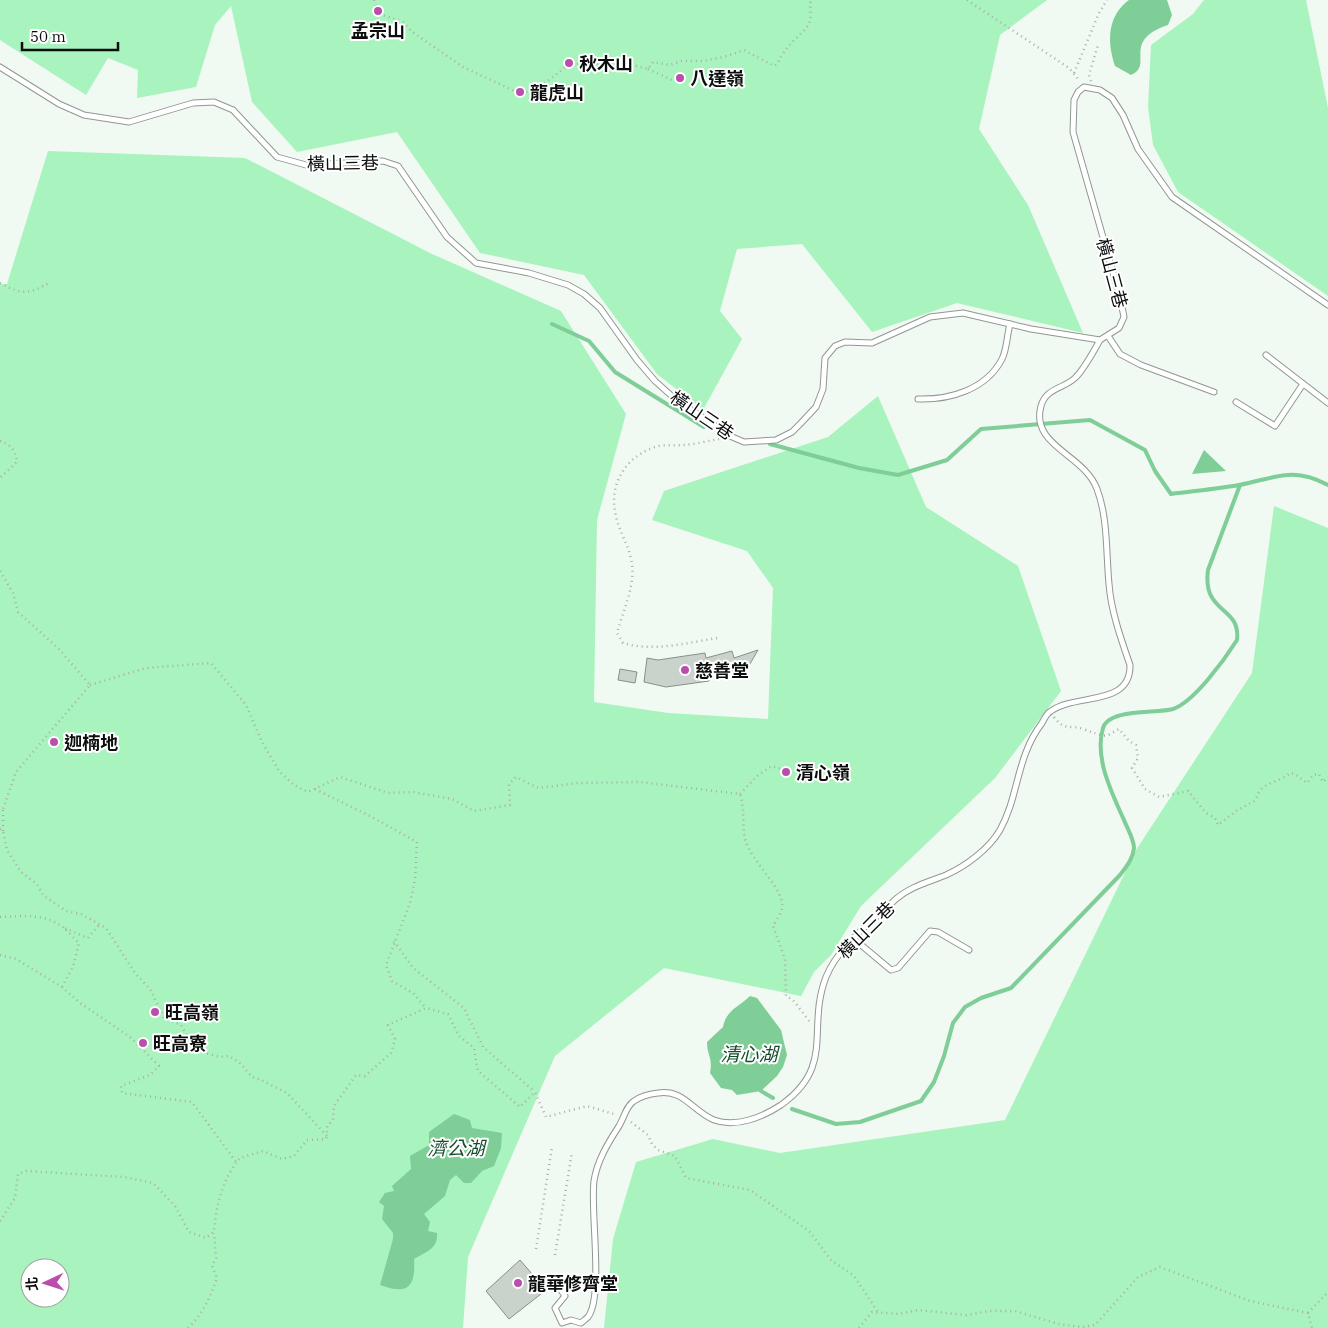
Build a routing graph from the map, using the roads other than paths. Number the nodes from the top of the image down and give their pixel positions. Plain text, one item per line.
1 (0, 67) edge
2 (1328, 305) edge
3 (1010, 324) junction
4 (1108, 336) junction
5 (1100, 340) junction
6 (1266, 356) dead end
7 (1303, 384) junction
8 (1214, 392) dead end
9 (918, 399) dead end
10 (1236, 402) dead end
11 (1328, 403) edge
12 (854, 939) junction
13 (969, 950) dead end
14 (561, 1290) dead end

1 - 3 lane, 橫山三巷
2 - 4 lane, 橫山三巷
3 - 5 lane, 橫山三巷
3 - 9 lane
4 - 5 lane, 橫山三巷
4 - 8 lane
5 - 12 lane, 橫山三巷
6 - 7 lane
7 - 10 lane
7 - 11 lane
12 - 13 lane
12 - 14 lane, 橫山三巷

